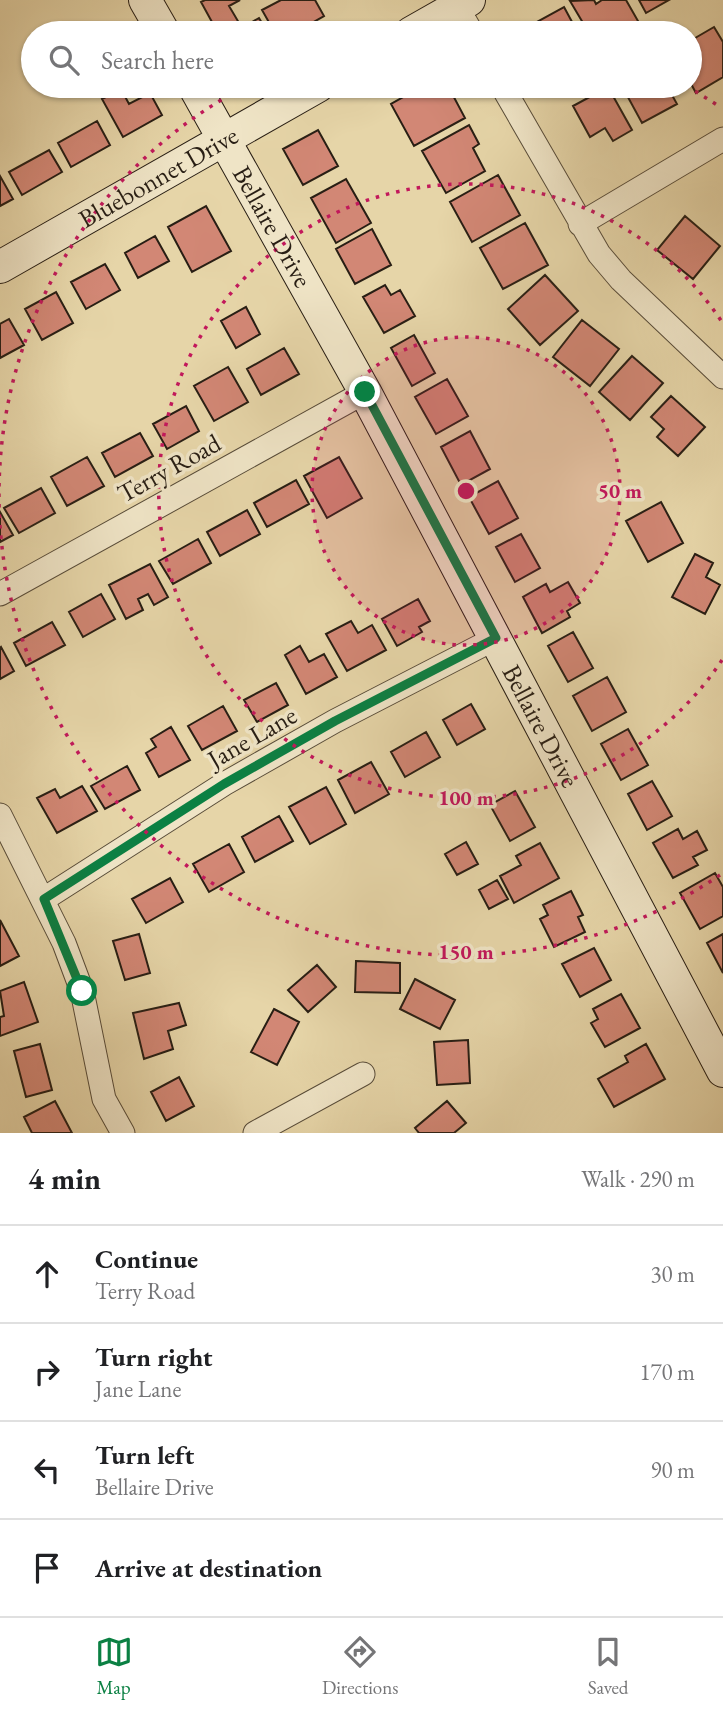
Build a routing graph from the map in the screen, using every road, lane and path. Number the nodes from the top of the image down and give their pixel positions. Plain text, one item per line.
1 (145, 0) edge
2 (466, 13) edge
3 (157, 21) edge
4 (444, 21) edge
5 (201, 98) edge
6 (297, 98) edge
7 (509, 98) edge
8 (224, 139) junction
9 (723, 139) edge
10 (580, 224) junction
11 (0, 267) edge
12 (723, 377) edge
13 (365, 392) junction
14 (0, 594) edge
15 (496, 638) junction
16 (0, 815) edge
17 (44, 899) junction
18 (723, 1071) edge
19 (363, 1074) dead end
20 (123, 1133) edge
21 (255, 1133) edge

1 - 3 street
2 - 4 street
5 - 8 street, Bellaire Drive
6 - 8 street, Bluebonnet Drive
7 - 10 street
8 - 11 street, Bluebonnet Drive
8 - 13 street, Bellaire Drive
9 - 10 street
10 - 12 street
13 - 14 street, Terry Road
13 - 15 street, Bellaire Drive
15 - 17 street, Jane Lane
15 - 18 street, Bellaire Drive
16 - 17 street
17 - 20 street
19 - 21 street

